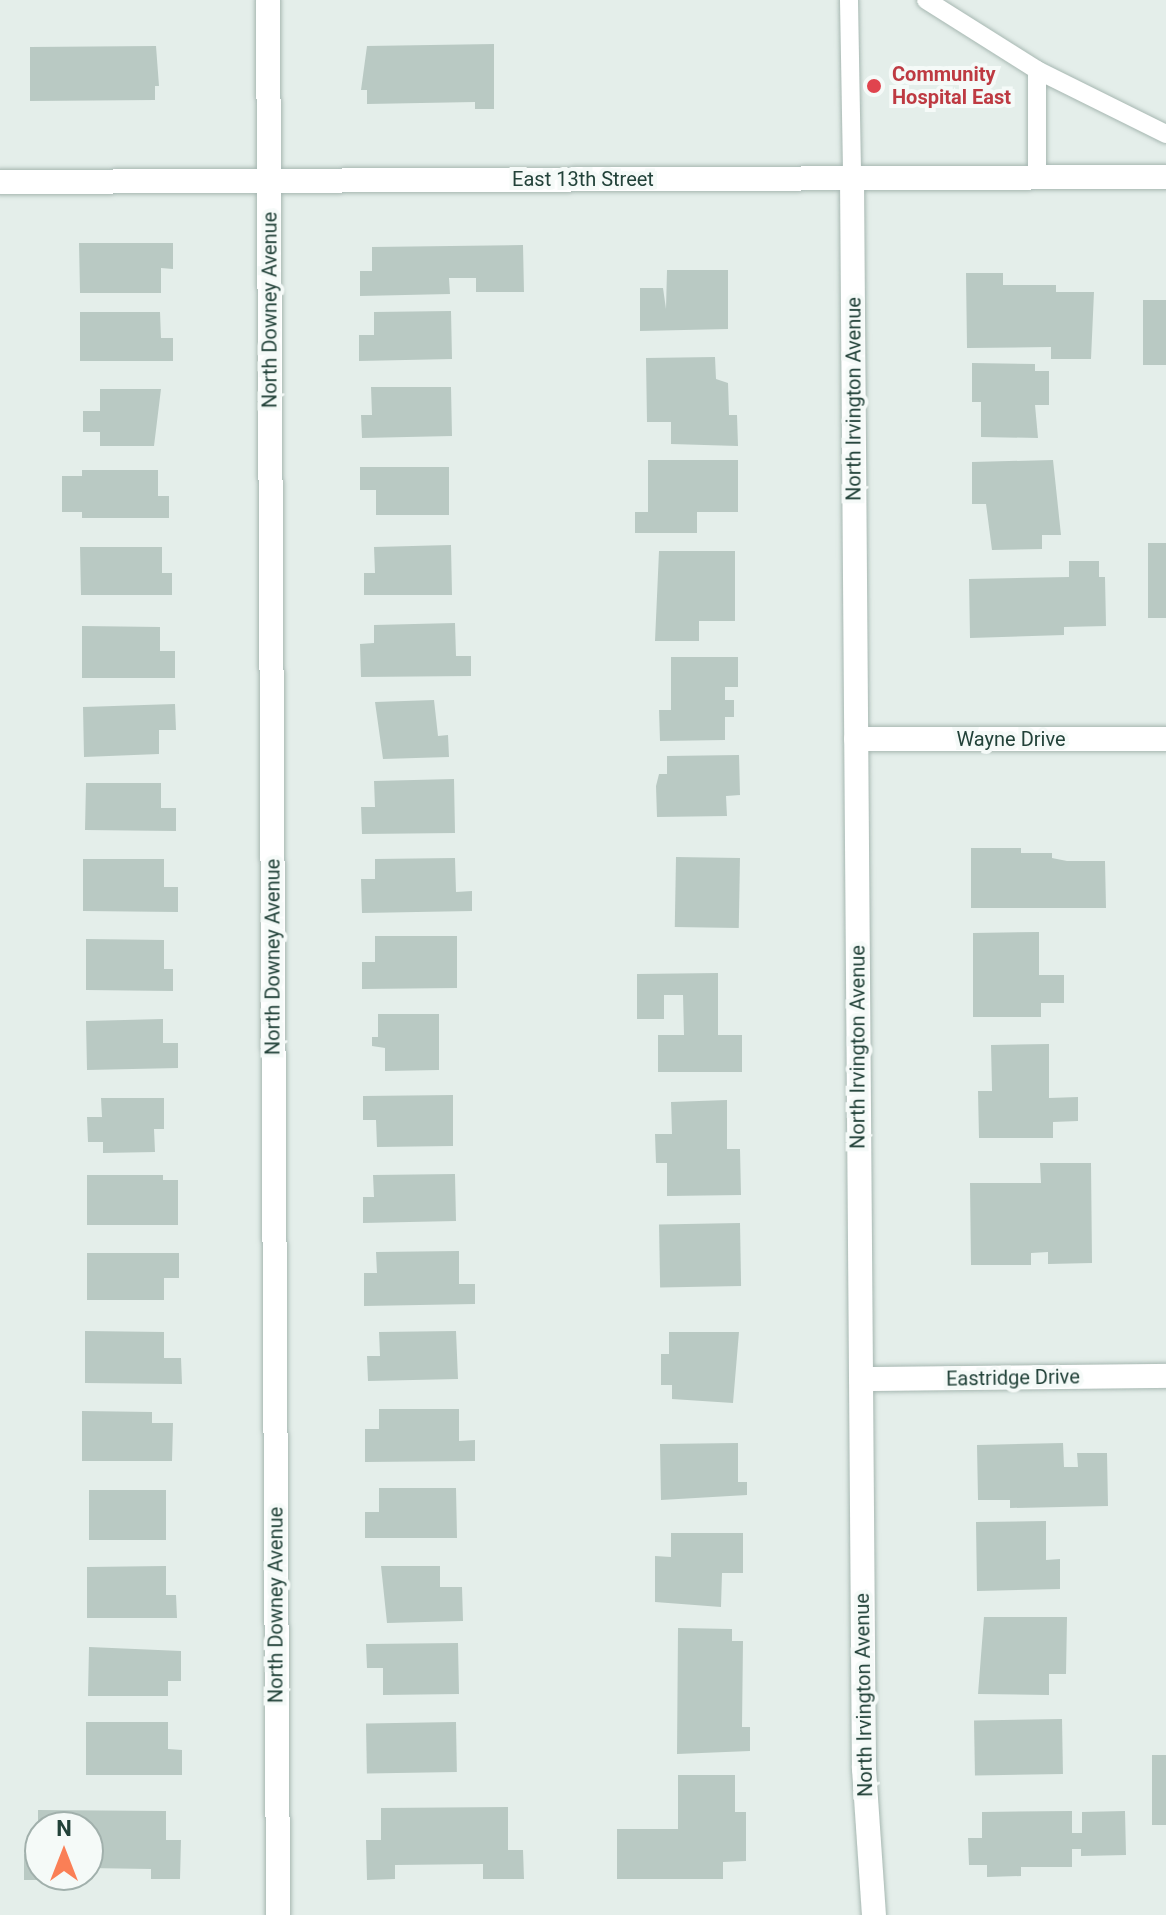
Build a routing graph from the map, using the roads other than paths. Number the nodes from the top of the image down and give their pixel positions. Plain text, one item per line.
1 (268, 0) edge
2 (849, 0) edge
3 (926, 0) edge
4 (1037, 70) junction
5 (1166, 134) edge
6 (1037, 177) junction
7 (1166, 177) edge
8 (269, 179) junction
9 (852, 179) junction
10 (0, 182) edge
11 (856, 739) junction
12 (1166, 739) edge
13 (1166, 1376) edge
14 (861, 1379) junction
15 (278, 1915) edge
16 (874, 1915) edge

1 - 8 street, North Downey Avenue
2 - 9 lane
3 - 4 lane
4 - 5 lane
4 - 6 lane
6 - 7 street, East 13th Street
6 - 9 street, East 13th Street
8 - 9 street, East 13th Street
8 - 10 street, East 13th Street
8 - 15 street, North Downey Avenue
9 - 11 street, North Irvington Avenue
11 - 12 street, Wayne Drive
11 - 14 street, North Irvington Avenue
13 - 14 street, Eastridge Drive
14 - 16 street, North Irvington Avenue

